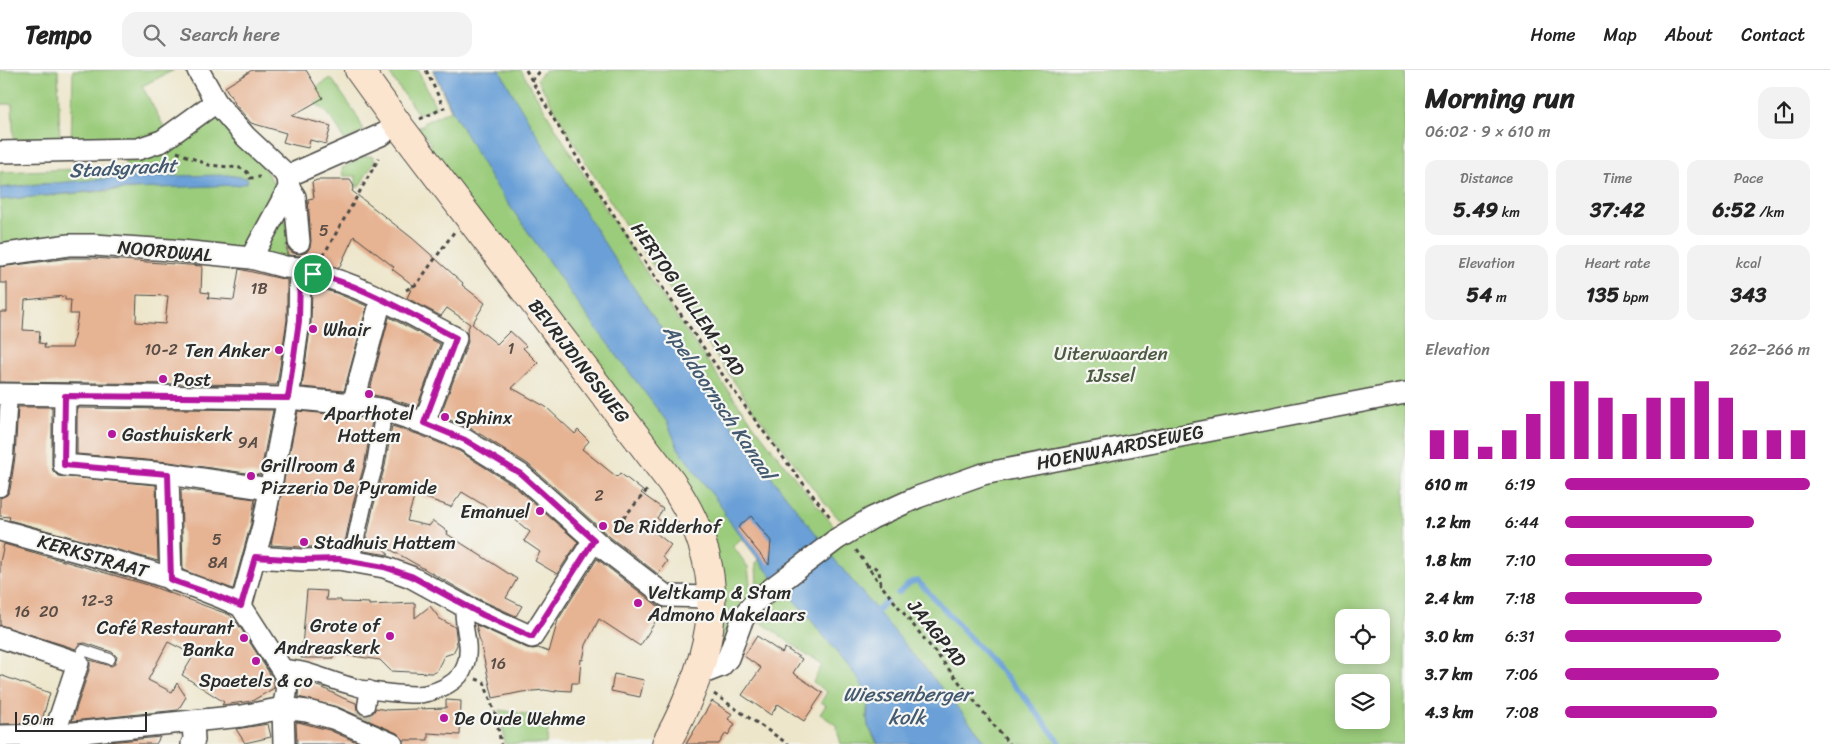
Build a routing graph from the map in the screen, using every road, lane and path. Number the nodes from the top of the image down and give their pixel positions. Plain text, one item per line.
1 (359, 70) edge
2 (426, 70) edge
3 (526, 70) edge
4 (541, 70) edge
5 (204, 72) edge
6 (532, 81) junction
7 (216, 102) junction
8 (420, 118) dead end
9 (162, 141) junction
10 (383, 142) joint
11 (0, 152) edge
12 (250, 178) dead end
13 (289, 182) junction
14 (456, 230) dead end
15 (299, 242) dead end
16 (0, 255) edge
17 (251, 258) junction
18 (304, 271) junction
19 (388, 304) junction
20 (1405, 393) edge
21 (4, 394) edge
22 (65, 396) junction
23 (288, 398) junction
24 (353, 404) junction
25 (384, 410) junction
26 (424, 423) junction
27 (664, 472) junction
28 (168, 474) junction
29 (0, 488) edge
30 (270, 489) junction
31 (613, 530) dead end
32 (0, 533) edge
33 (841, 536) junction
34 (594, 540) junction
35 (255, 557) junction
36 (351, 561) junction
37 (171, 580) junction
38 (881, 585) junction
39 (712, 597) junction
40 (241, 606) junction
41 (464, 606) junction
42 (0, 638) edge
43 (110, 659) dead end
44 (78, 663) junction
45 (281, 668) junction
46 (462, 673) junction
47 (702, 683) junction
48 (369, 690) junction
49 (283, 708) junction
50 (363, 718) junction
51 (193, 721) junction
52 (54, 735) junction
53 (0, 736) edge
54 (192, 744) edge
55 (284, 744) edge
56 (392, 744) edge
57 (501, 744) edge
58 (666, 744) edge
59 (788, 744) edge
60 (1009, 744) edge

1 - 27 main road, BEVRIJDINGSWEG
2 - 8 path
3 - 6 path, HERTOG WILLEM-PAD
4 - 6 path
5 - 7 street
6 - 33 path, HERTOG WILLEM-PAD
7 - 9 street
7 - 13 street
9 - 11 street
9 - 12 path
10 - 13 street
10 - 18 path
13 - 15 street
13 - 17 street
14 - 19 path
16 - 17 street, NOORDWAL
17 - 18 street, NOORDWAL
18 - 19 street, NOORDWAL
18 - 23 street
19 - 24 street
19 - 26 street, NOORDWAL
20 - 33 street, HOENWAARDSEWEG
21 - 22 street
21 - 29 street
22 - 23 street
22 - 28 street
23 - 24 street
23 - 30 street
24 - 25 street
25 - 26 street
25 - 36 street
26 - 34 street
27 - 31 path
27 - 39 main road, BEVRIJDINGSWEG
28 - 30 street
28 - 37 street
30 - 35 street
32 - 37 street, KERKSTRAAT
33 - 47 street, HOENWAARDSEWEG
34 - 39 street
34 - 41 street
35 - 36 street
35 - 40 street
36 - 41 street
37 - 40 street, KERKSTRAAT
38 - 38 path, JAAGPAD
38 - 60 path, JAAGPAD
39 - 47 main road, BEVRIJDINGSWEG
40 - 45 street
41 - 46 street
42 - 44 street
43 - 44 lane
44 - 52 street
45 - 48 street
45 - 49 street
46 - 48 street
46 - 57 path
47 - 58 main road, BEVRIJDINGSWEG
47 - 59 path
48 - 50 street
49 - 50 street
49 - 51 street
49 - 55 street
50 - 56 street
51 - 52 street
51 - 54 street
52 - 53 street

